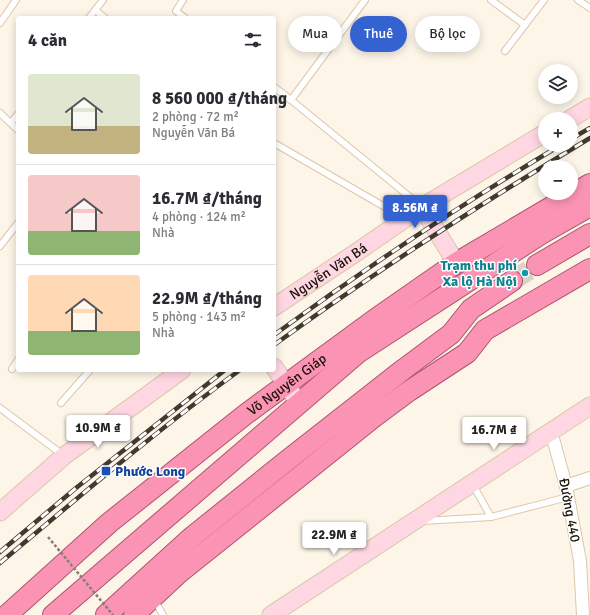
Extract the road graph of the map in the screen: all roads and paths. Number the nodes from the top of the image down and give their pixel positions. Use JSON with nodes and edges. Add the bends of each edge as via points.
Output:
{"nodes":[{"id":1,"x":16,"y":0,"type":"edge"},
{"id":2,"x":103,"y":0,"type":"edge"},
{"id":3,"x":184,"y":0,"type":"edge"},
{"id":4,"x":365,"y":0,"type":"edge"},
{"id":5,"x":491,"y":0,"type":"edge"},
{"id":6,"x":544,"y":0,"type":"edge"},
{"id":7,"x":578,"y":0,"type":"edge"},
{"id":8,"x":590,"y":8,"type":"edge"},
{"id":9,"x":95,"y":10,"type":"junction"},
{"id":10,"x":90,"y":16,"type":"edge"},
{"id":11,"x":102,"y":16,"type":"edge"},
{"id":12,"x":182,"y":16,"type":"edge"},
{"id":13,"x":0,"y":23,"type":"edge"},
{"id":14,"x":525,"y":25,"type":"junction"},
{"id":15,"x":505,"y":51,"type":"dead end"},
{"id":16,"x":276,"y":89,"type":"edge"},
{"id":17,"x":291,"y":100,"type":"junction"},
{"id":18,"x":590,"y":108,"type":"edge"},
{"id":19,"x":0,"y":113,"type":"edge"},
{"id":20,"x":578,"y":115,"type":"edge"},
{"id":21,"x":16,"y":117,"type":"edge"},
{"id":22,"x":11,"y":124,"type":"junction"},
{"id":23,"x":16,"y":128,"type":"edge"},
{"id":24,"x":538,"y":137,"type":"edge"},
{"id":25,"x":276,"y":143,"type":"edge"},
{"id":26,"x":590,"y":184,"type":"edge"},
{"id":27,"x":590,"y":206,"type":"edge"},
{"id":28,"x":422,"y":207,"type":"junction"},
{"id":29,"x":405,"y":218,"type":"junction"},
{"id":30,"x":16,"y":226,"type":"edge"},
{"id":31,"x":590,"y":234,"type":"edge"},
{"id":32,"x":0,"y":246,"type":"edge"},
{"id":33,"x":456,"y":263,"type":"junction"},
{"id":34,"x":537,"y":265,"type":"tunnel mouth"},
{"id":35,"x":590,"y":269,"type":"edge"},
{"id":36,"x":512,"y":281,"type":"tunnel mouth"},
{"id":37,"x":276,"y":305,"type":"edge"},
{"id":38,"x":374,"y":320,"type":"junction"},
{"id":39,"x":485,"y":330,"type":"junction"},
{"id":40,"x":451,"y":334,"type":"junction"},
{"id":41,"x":359,"y":352,"type":"junction"},
{"id":42,"x":16,"y":363,"type":"edge"},
{"id":43,"x":12,"y":369,"type":"dead end"},
{"id":44,"x":276,"y":370,"type":"edge"},
{"id":45,"x":88,"y":372,"type":"edge"},
{"id":46,"x":179,"y":372,"type":"edge"},
{"id":47,"x":286,"y":384,"type":"junction"},
{"id":48,"x":62,"y":403,"type":"dead end"},
{"id":49,"x":299,"y":403,"type":"junction"},
{"id":50,"x":590,"y":406,"type":"edge"},
{"id":51,"x":0,"y":408,"type":"edge"},
{"id":52,"x":246,"y":414,"type":"junction"},
{"id":53,"x":551,"y":431,"type":"junction"},
{"id":54,"x":64,"y":456,"type":"junction"},
{"id":55,"x":590,"y":478,"type":"edge"},
{"id":56,"x":472,"y":483,"type":"junction"},
{"id":57,"x":567,"y":491,"type":"junction"},
{"id":58,"x":0,"y":512,"type":"edge"},
{"id":59,"x":491,"y":516,"type":"junction"},
{"id":60,"x":413,"y":522,"type":"junction"},
{"id":61,"x":48,"y":537,"type":"dead end"},
{"id":62,"x":153,"y":598,"type":"junction"},
{"id":63,"x":7,"y":615,"type":"edge"},
{"id":64,"x":53,"y":615,"type":"edge"},
{"id":65,"x":106,"y":615,"type":"edge"},
{"id":66,"x":113,"y":615,"type":"edge"},
{"id":67,"x":134,"y":615,"type":"edge"},
{"id":68,"x":163,"y":615,"type":"edge"},
{"id":69,"x":271,"y":615,"type":"edge"},
{"id":70,"x":583,"y":615,"type":"edge"}],
"edges":[{"from":1,"to":13,"type":"lane"},
{"from":2,"to":9,"type":"lane"},
{"from":3,"to":12,"type":"lane","via":[[176,11]]},
{"from":4,"to":17,"type":"lane"},
{"from":5,"to":14,"type":"lane"},
{"from":6,"to":14,"type":"lane"},
{"from":7,"to":8,"type":"lane"},
{"from":9,"to":10,"type":"lane"},
{"from":9,"to":11,"type":"lane"},
{"from":14,"to":15,"type":"lane"},
{"from":16,"to":17,"type":"lane"},
{"from":17,"to":28,"type":"lane"},
{"from":18,"to":20,"type":"main road"},
{"from":19,"to":22,"type":"lane"},
{"from":21,"to":22,"type":"lane"},
{"from":22,"to":23,"type":"lane"},
{"from":24,"to":28,"type":"main road","name":"Nguyễn Văn Bá"},
{"from":25,"to":29,"type":"lane"},
{"from":26,"to":33,"type":"highway","name":"Võ Nguyên Giáp"},
{"from":27,"to":41,"type":"highway","name":"Võ Nguyên Giáp","via":[[541,234]]},
{"from":28,"to":29,"type":"main road","name":"Nguyễn Văn Bá"},
{"from":28,"to":33,"type":"main road"},
{"from":29,"to":37,"type":"main road","name":"Nguyễn Văn Bá"},
{"from":30,"to":32,"type":"lane"},
{"from":31,"to":34,"type":"highway"},
{"from":33,"to":38,"type":"highway","name":"Võ Nguyên Giáp"},
{"from":35,"to":39,"type":"highway"},
{"from":36,"to":40,"type":"highway","via":[[471,309]]},
{"from":38,"to":41,"type":"highway"},
{"from":38,"to":47,"type":"highway","name":"Võ Nguyên Giáp"},
{"from":39,"to":40,"type":"highway"},
{"from":39,"to":62,"type":"highway","via":[[467,353],[374,417],[179,573]]},
{"from":40,"to":65,"type":"highway","via":[[288,458],[192,537]]},
{"from":41,"to":49,"type":"highway","name":"Võ Nguyên Giáp"},
{"from":42,"to":43,"type":"lane"},
{"from":44,"to":47,"type":"main road"},
{"from":45,"to":48,"type":"lane"},
{"from":46,"to":54,"type":"main road"},
{"from":47,"to":49,"type":"main road"},
{"from":47,"to":52,"type":"highway","name":"Võ Nguyên Giáp"},
{"from":49,"to":52,"type":"highway"},
{"from":49,"to":64,"type":"highway","name":"Võ Nguyên Giáp"},
{"from":50,"to":53,"type":"main road"},
{"from":51,"to":54,"type":"lane"},
{"from":52,"to":63,"type":"highway","name":"Võ Nguyên Giáp","via":[[109,523]]},
{"from":53,"to":56,"type":"main road"},
{"from":53,"to":57,"type":"street","name":"Đường 440"},
{"from":54,"to":58,"type":"main road"},
{"from":55,"to":57,"type":"street"},
{"from":56,"to":59,"type":"lane"},
{"from":56,"to":60,"type":"main road"},
{"from":57,"to":59,"type":"lane"},
{"from":57,"to":70,"type":"street","name":"Đường 440","via":[[580,561]]},
{"from":59,"to":60,"type":"lane"},
{"from":60,"to":69,"type":"main road"},
{"from":61,"to":66,"type":"path","bridge":true},
{"from":62,"to":67,"type":"highway"},
{"from":62,"to":68,"type":"lane"}]}
